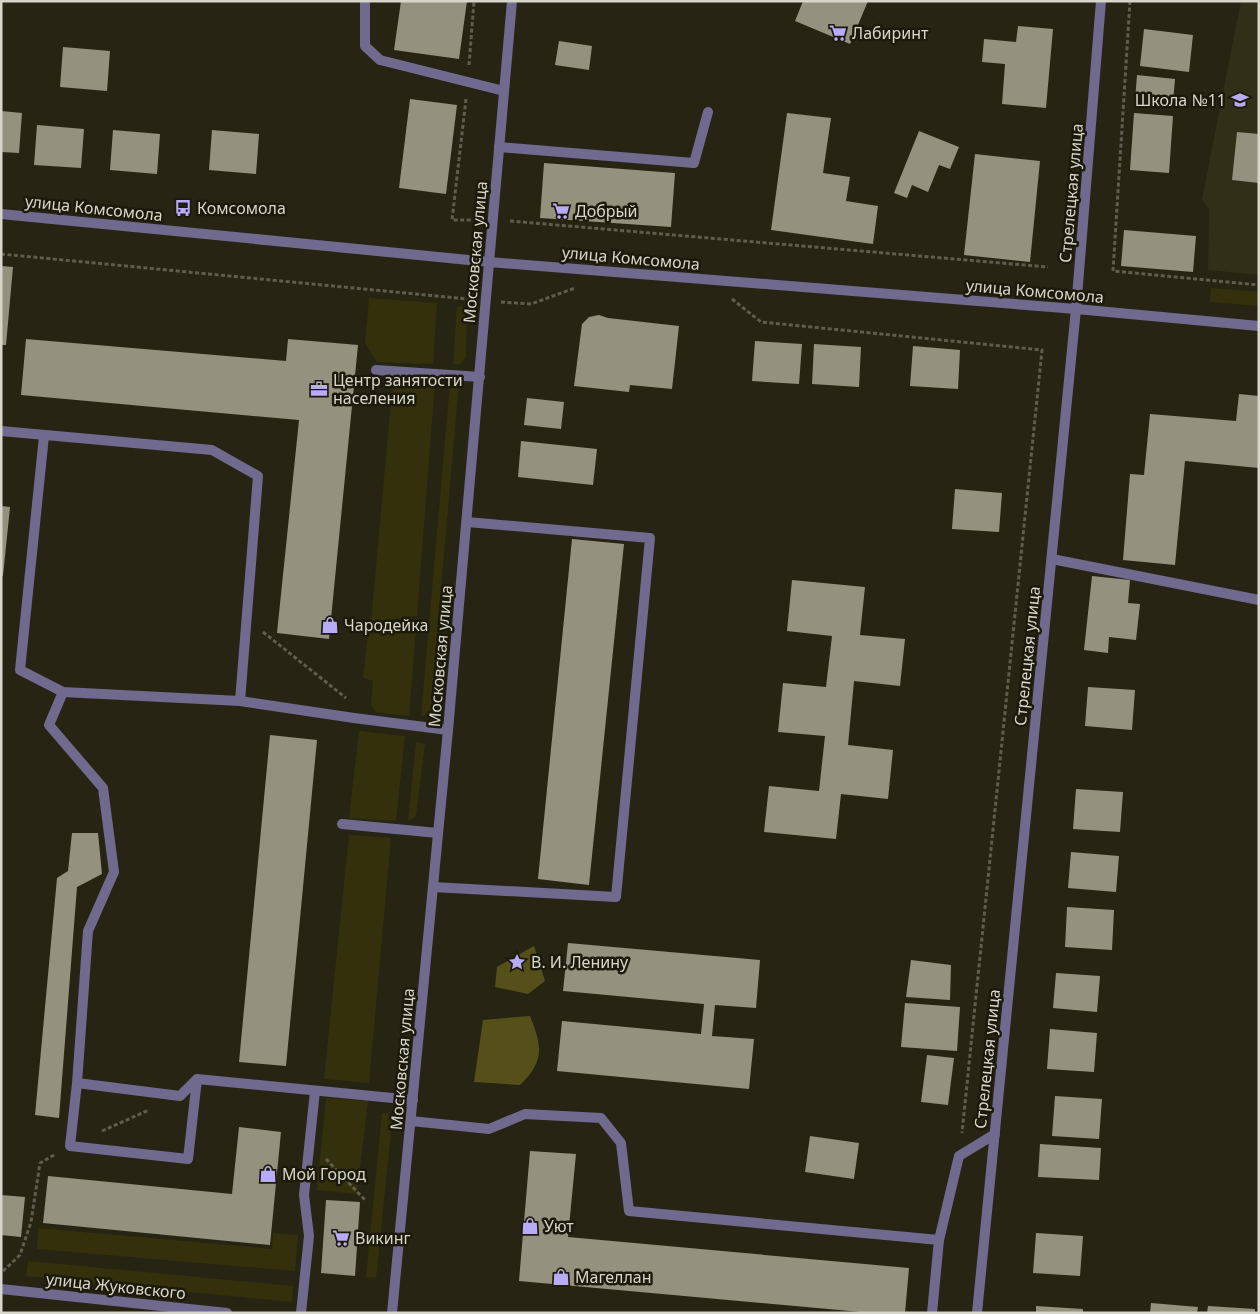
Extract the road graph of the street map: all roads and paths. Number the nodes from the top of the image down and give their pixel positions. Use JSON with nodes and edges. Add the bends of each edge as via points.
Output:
{"nodes":[{"id":1,"x":365,"y":1,"type":"edge"},
{"id":2,"x":474,"y":1,"type":"edge"},
{"id":3,"x":512,"y":1,"type":"edge"},
{"id":4,"x":1101,"y":1,"type":"edge"},
{"id":5,"x":1130,"y":1,"type":"edge"},
{"id":6,"x":468,"y":82,"type":"junction"},
{"id":7,"x":504,"y":91,"type":"junction"},
{"id":8,"x":708,"y":112,"type":"dead end"},
{"id":9,"x":499,"y":147,"type":"junction"},
{"id":10,"x":1,"y":214,"type":"edge"},
{"id":11,"x":492,"y":220,"type":"junction"},
{"id":12,"x":1,"y":254,"type":"edge"},
{"id":13,"x":489,"y":262,"type":"junction"},
{"id":14,"x":1048,"y":267,"type":"dead end"},
{"id":15,"x":583,"y":285,"type":"dead end"},
{"id":16,"x":1259,"y":285,"type":"edge"},
{"id":17,"x":725,"y":294,"type":"dead end"},
{"id":18,"x":486,"y":301,"type":"junction"},
{"id":19,"x":1076,"y":309,"type":"junction"},
{"id":20,"x":1259,"y":326,"type":"edge"},
{"id":21,"x":376,"y":370,"type":"dead end"},
{"id":22,"x":480,"y":377,"type":"junction"},
{"id":23,"x":1,"y":431,"type":"edge"},
{"id":24,"x":44,"y":436,"type":"junction"},
{"id":25,"x":467,"y":522,"type":"junction"},
{"id":26,"x":1052,"y":559,"type":"junction"},
{"id":27,"x":1259,"y":600,"type":"edge"},
{"id":28,"x":246,"y":617,"type":"junction"},
{"id":29,"x":63,"y":692,"type":"junction"},
{"id":30,"x":240,"y":701,"type":"junction"},
{"id":31,"x":354,"y":704,"type":"dead end"},
{"id":32,"x":448,"y":730,"type":"junction"},
{"id":33,"x":342,"y":824,"type":"dead end"},
{"id":34,"x":438,"y":833,"type":"junction"},
{"id":35,"x":433,"y":887,"type":"junction"},
{"id":36,"x":197,"y":1079,"type":"junction"},
{"id":37,"x":77,"y":1083,"type":"junction"},
{"id":38,"x":315,"y":1091,"type":"junction"},
{"id":39,"x":180,"y":1096,"type":"junction"},
{"id":40,"x":412,"y":1100,"type":"junction"},
{"id":41,"x":411,"y":1121,"type":"junction"},
{"id":42,"x":995,"y":1134,"type":"junction"},
{"id":43,"x":310,"y":1142,"type":"junction"},
{"id":44,"x":70,"y":1146,"type":"junction"},
{"id":45,"x":959,"y":1156,"type":"junction"},
{"id":46,"x":365,"y":1200,"type":"dead end"},
{"id":47,"x":938,"y":1240,"type":"junction"},
{"id":48,"x":1,"y":1274,"type":"edge"},
{"id":49,"x":1,"y":1290,"type":"edge"},
{"id":50,"x":227,"y":1313,"type":"edge"},
{"id":51,"x":301,"y":1313,"type":"edge"},
{"id":52,"x":392,"y":1313,"type":"edge"},
{"id":53,"x":932,"y":1313,"type":"edge"},
{"id":54,"x":977,"y":1313,"type":"edge"}],
"edges":[{"from":1,"to":6,"type":"street","via":[[365,46],[380,60]]},
{"from":2,"to":6,"type":"path"},
{"from":3,"to":7,"type":"street","name":"Московская улица"},
{"from":4,"to":19,"type":"street","name":"Стрелецкая улица"},
{"from":5,"to":16,"type":"path","via":[[1114,271]]},
{"from":6,"to":7,"type":"street"},
{"from":6,"to":11,"type":"path","via":[[452,220]]},
{"from":7,"to":9,"type":"street","name":"Московская улица"},
{"from":8,"to":9,"type":"street","via":[[694,163]]},
{"from":9,"to":11,"type":"street","name":"Московская улица"},
{"from":10,"to":13,"type":"street","name":"улица Комсомола"},
{"from":11,"to":13,"type":"street","name":"Московская улица"},
{"from":11,"to":14,"type":"path"},
{"from":12,"to":18,"type":"path"},
{"from":13,"to":18,"type":"street","name":"Московская улица"},
{"from":13,"to":19,"type":"street","name":"улица Комсомола"},
{"from":15,"to":18,"type":"path","via":[[531,304]]},
{"from":17,"to":45,"type":"path","via":[[760,322],[1042,350]]},
{"from":18,"to":22,"type":"street","name":"Московская улица"},
{"from":19,"to":20,"type":"street","name":"улица Комсомола"},
{"from":19,"to":26,"type":"street","name":"Стрелецкая улица"},
{"from":21,"to":22,"type":"street"},
{"from":22,"to":25,"type":"street","name":"Московская улица"},
{"from":23,"to":24,"type":"street"},
{"from":24,"to":28,"type":"street","via":[[212,450],[258,476]]},
{"from":24,"to":29,"type":"street","via":[[20,670]]},
{"from":25,"to":32,"type":"street","name":"Московская улица"},
{"from":25,"to":35,"type":"street","via":[[650,538],[616,897]]},
{"from":26,"to":27,"type":"street"},
{"from":26,"to":42,"type":"street","name":"Стрелецкая улица"},
{"from":28,"to":30,"type":"street"},
{"from":28,"to":31,"type":"path"},
{"from":29,"to":30,"type":"street"},
{"from":29,"to":37,"type":"street","via":[[49,725],[104,788],[114,872],[88,931]]},
{"from":30,"to":32,"type":"street"},
{"from":32,"to":34,"type":"street","name":"Московская улица"},
{"from":33,"to":34,"type":"street"},
{"from":34,"to":35,"type":"street","name":"Московская улица"},
{"from":35,"to":40,"type":"street","name":"Московская улица"},
{"from":36,"to":38,"type":"street"},
{"from":36,"to":39,"type":"street"},
{"from":36,"to":44,"type":"street","via":[[188,1158]]},
{"from":37,"to":39,"type":"street"},
{"from":37,"to":44,"type":"street"},
{"from":38,"to":40,"type":"street"},
{"from":38,"to":43,"type":"street"},
{"from":39,"to":44,"type":"path"},
{"from":40,"to":41,"type":"street","name":"Московская улица"},
{"from":41,"to":47,"type":"street","via":[[489,1129],[525,1114],[601,1118],[621,1143],[629,1211]]},
{"from":41,"to":52,"type":"street","name":"Московская улица"},
{"from":42,"to":45,"type":"street"},
{"from":42,"to":54,"type":"street","name":"Стрелецкая улица"},
{"from":43,"to":46,"type":"path"},
{"from":43,"to":51,"type":"street","via":[[304,1195],[309,1236]]},
{"from":44,"to":48,"type":"path","via":[[40,1163],[31,1222],[20,1255]]},
{"from":45,"to":47,"type":"street"},
{"from":47,"to":53,"type":"street"},
{"from":49,"to":50,"type":"street","name":"улица Жуковского"}]}
